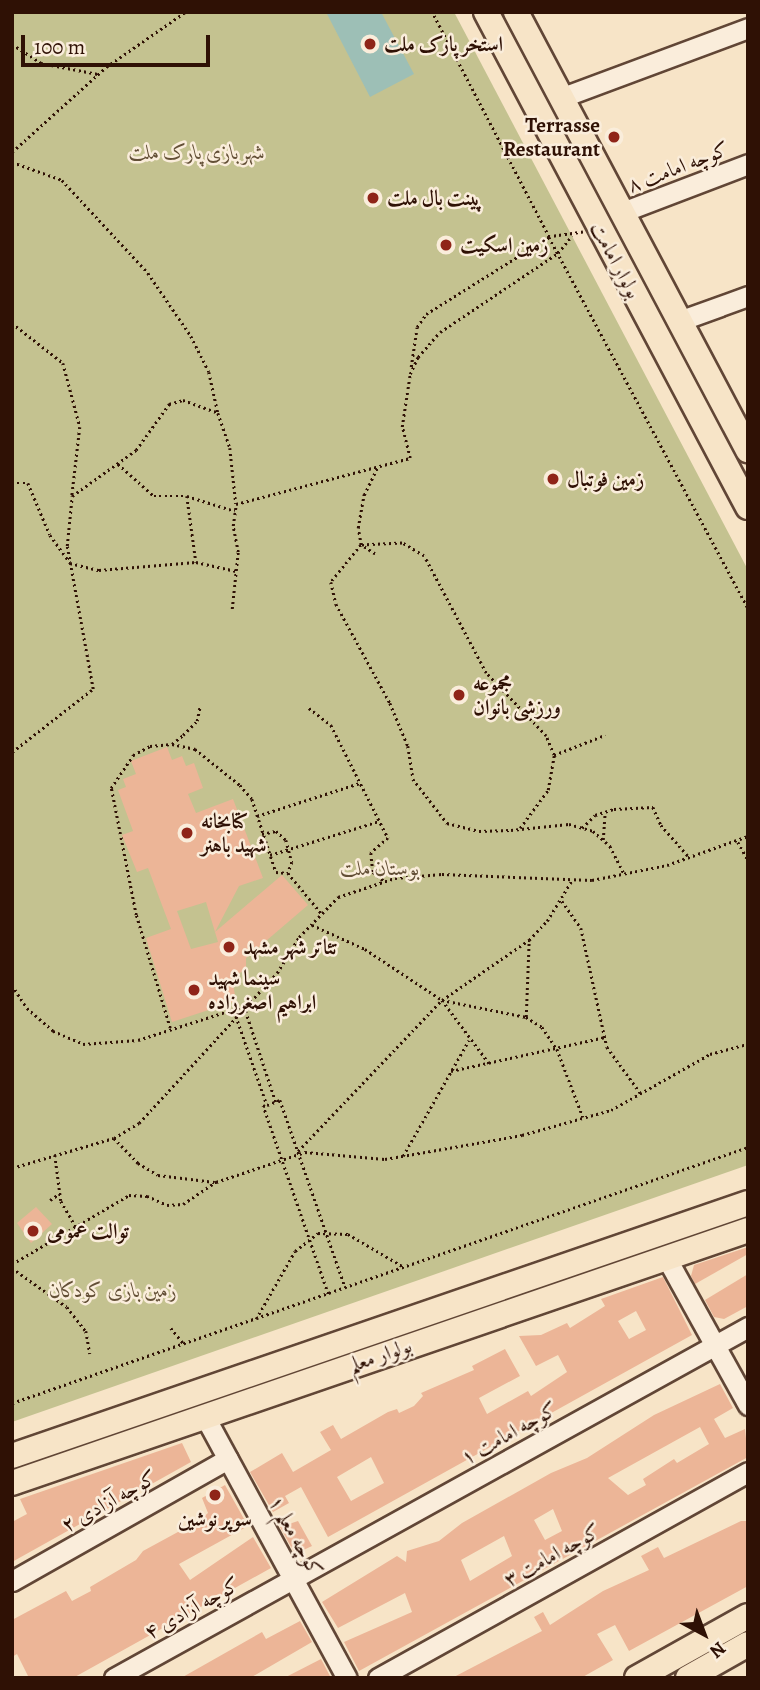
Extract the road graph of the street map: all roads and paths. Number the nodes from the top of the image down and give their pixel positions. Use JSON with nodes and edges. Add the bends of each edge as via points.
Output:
{"nodes":[{"id":1,"x":185,"y":12,"type":"edge"},
{"id":2,"x":432,"y":12,"type":"edge"},
{"id":3,"x":486,"y":12,"type":"edge"},
{"id":4,"x":516,"y":12,"type":"edge"},
{"id":5,"x":748,"y":28,"type":"edge"},
{"id":6,"x":12,"y":44,"type":"edge"},
{"id":7,"x":98,"y":74,"type":"junction"},
{"id":8,"x":561,"y":98,"type":"junction"},
{"id":9,"x":12,"y":152,"type":"edge"},
{"id":10,"x":12,"y":162,"type":"edge"},
{"id":11,"x":748,"y":164,"type":"edge"},
{"id":12,"x":625,"y":211,"type":"junction"},
{"id":13,"x":549,"y":237,"type":"junction"},
{"id":14,"x":558,"y":253,"type":"junction"},
{"id":15,"x":748,"y":296,"type":"edge"},
{"id":16,"x":679,"y":321,"type":"junction"},
{"id":17,"x":12,"y":323,"type":"edge"},
{"id":18,"x":410,"y":374,"type":"junction"},
{"id":19,"x":218,"y":414,"type":"junction"},
{"id":20,"x":741,"y":423,"type":"edge"},
{"id":21,"x":748,"y":450,"type":"edge"},
{"id":22,"x":118,"y":464,"type":"junction"},
{"id":23,"x":377,"y":468,"type":"junction"},
{"id":24,"x":12,"y":483,"type":"edge"},
{"id":25,"x":72,"y":496,"type":"junction"},
{"id":26,"x":187,"y":496,"type":"junction"},
{"id":27,"x":236,"y":504,"type":"junction"},
{"id":28,"x":748,"y":507,"type":"edge"},
{"id":29,"x":235,"y":511,"type":"junction"},
{"id":30,"x":361,"y":545,"type":"junction"},
{"id":31,"x":375,"y":554,"type":"dead end"},
{"id":32,"x":195,"y":562,"type":"junction"},
{"id":33,"x":70,"y":563,"type":"junction"},
{"id":34,"x":236,"y":571,"type":"junction"},
{"id":35,"x":748,"y":608,"type":"edge"},
{"id":36,"x":232,"y":609,"type":"dead end"},
{"id":37,"x":200,"y":705,"type":"dead end"},
{"id":38,"x":309,"y":708,"type":"dead end"},
{"id":39,"x":605,"y":735,"type":"dead end"},
{"id":40,"x":172,"y":744,"type":"junction"},
{"id":41,"x":12,"y":752,"type":"edge"},
{"id":42,"x":554,"y":755,"type":"junction"},
{"id":43,"x":360,"y":783,"type":"junction"},
{"id":44,"x":605,"y":811,"type":"junction"},
{"id":45,"x":257,"y":816,"type":"junction"},
{"id":46,"x":379,"y":821,"type":"junction"},
{"id":47,"x":520,"y":828,"type":"junction"},
{"id":48,"x":582,"y":828,"type":"junction"},
{"id":49,"x":262,"y":834,"type":"junction"},
{"id":50,"x":748,"y":836,"type":"edge"},
{"id":51,"x":603,"y":840,"type":"junction"},
{"id":52,"x":737,"y":841,"type":"junction"},
{"id":53,"x":290,"y":848,"type":"junction"},
{"id":54,"x":270,"y":855,"type":"junction"},
{"id":55,"x":689,"y":857,"type":"junction"},
{"id":56,"x":748,"y":860,"type":"edge"},
{"id":57,"x":288,"y":873,"type":"junction"},
{"id":58,"x":624,"y":874,"type":"junction"},
{"id":59,"x":572,"y":880,"type":"junction"},
{"id":60,"x":385,"y":882,"type":"junction"},
{"id":61,"x":562,"y":900,"type":"junction"},
{"id":62,"x":323,"y":914,"type":"junction"},
{"id":63,"x":312,"y":925,"type":"junction"},
{"id":64,"x":529,"y":940,"type":"junction"},
{"id":65,"x":12,"y":985,"type":"edge"},
{"id":66,"x":442,"y":1000,"type":"junction"},
{"id":67,"x":244,"y":1006,"type":"junction"},
{"id":68,"x":236,"y":1015,"type":"junction"},
{"id":69,"x":526,"y":1017,"type":"junction"},
{"id":70,"x":170,"y":1028,"type":"junction"},
{"id":71,"x":605,"y":1037,"type":"junction"},
{"id":72,"x":469,"y":1040,"type":"junction"},
{"id":73,"x":748,"y":1044,"type":"edge"},
{"id":74,"x":557,"y":1049,"type":"junction"},
{"id":75,"x":489,"y":1063,"type":"junction"},
{"id":76,"x":451,"y":1072,"type":"junction"},
{"id":77,"x":642,"y":1095,"type":"junction"},
{"id":78,"x":276,"y":1102,"type":"junction"},
{"id":79,"x":267,"y":1105,"type":"junction"},
{"id":80,"x":583,"y":1117,"type":"junction"},
{"id":81,"x":114,"y":1138,"type":"junction"},
{"id":82,"x":748,"y":1147,"type":"edge"},
{"id":83,"x":299,"y":1153,"type":"junction"},
{"id":84,"x":55,"y":1156,"type":"junction"},
{"id":85,"x":403,"y":1156,"type":"junction"},
{"id":86,"x":281,"y":1160,"type":"junction"},
{"id":87,"x":12,"y":1168,"type":"edge"},
{"id":88,"x":216,"y":1182,"type":"junction"},
{"id":89,"x":59,"y":1193,"type":"junction"},
{"id":90,"x":50,"y":1200,"type":"dead end"},
{"id":91,"x":748,"y":1203,"type":"edge"},
{"id":92,"x":76,"y":1227,"type":"junction"},
{"id":93,"x":748,"y":1230,"type":"edge"},
{"id":94,"x":326,"y":1231,"type":"junction"},
{"id":95,"x":657,"y":1235,"type":"junction"},
{"id":96,"x":308,"y":1238,"type":"junction"},
{"id":97,"x":667,"y":1259,"type":"junction"},
{"id":98,"x":12,"y":1263,"type":"edge"},
{"id":99,"x":404,"y":1267,"type":"junction"},
{"id":100,"x":345,"y":1287,"type":"junction"},
{"id":101,"x":328,"y":1294,"type":"junction"},
{"id":102,"x":256,"y":1319,"type":"junction"},
{"id":103,"x":748,"y":1327,"type":"edge"},
{"id":104,"x":171,"y":1328,"type":"dead end"},
{"id":105,"x":184,"y":1344,"type":"junction"},
{"id":106,"x":715,"y":1345,"type":"junction"},
{"id":107,"x":90,"y":1354,"type":"dead end"},
{"id":108,"x":12,"y":1404,"type":"edge"},
{"id":109,"x":748,"y":1405,"type":"edge"},
{"id":110,"x":204,"y":1415,"type":"junction"},
{"id":111,"x":12,"y":1456,"type":"edge"},
{"id":112,"x":228,"y":1459,"type":"junction"},
{"id":113,"x":748,"y":1472,"type":"edge"},
{"id":114,"x":12,"y":1483,"type":"edge"},
{"id":115,"x":293,"y":1579,"type":"junction"},
{"id":116,"x":12,"y":1581,"type":"edge"},
{"id":117,"x":748,"y":1616,"type":"edge"},
{"id":118,"x":748,"y":1644,"type":"edge"},
{"id":119,"x":682,"y":1653,"type":"junction"},
{"id":120,"x":691,"y":1676,"type":"edge"},
{"id":121,"x":114,"y":1678,"type":"edge"},
{"id":122,"x":347,"y":1678,"type":"edge"},
{"id":123,"x":379,"y":1678,"type":"edge"},
{"id":124,"x":637,"y":1678,"type":"edge"}],
"edges":[{"from":1,"to":7,"type":"path"},
{"from":2,"to":13,"type":"path"},
{"from":3,"to":28,"type":"main road","name":"بولوار امامت"},
{"from":4,"to":8,"type":"main road","name":"بولوار امامت"},
{"from":5,"to":8,"type":"street"},
{"from":6,"to":7,"type":"path","via":[[41,63]]},
{"from":7,"to":9,"type":"path"},
{"from":8,"to":12,"type":"main road","name":"بولوار امامت"},
{"from":10,"to":19,"type":"path","via":[[62,180],[148,273],[191,336],[209,372]]},
{"from":11,"to":12,"type":"street","name":"کوچه امامت ۸"},
{"from":12,"to":16,"type":"main road","name":"بولوار امامت"},
{"from":13,"to":14,"type":"path"},
{"from":13,"to":14,"type":"path","via":[[572,236]]},
{"from":13,"to":18,"type":"path","via":[[426,314],[417,327]]},
{"from":14,"to":18,"type":"path","via":[[440,332]]},
{"from":14,"to":35,"type":"path"},
{"from":15,"to":16,"type":"street"},
{"from":16,"to":20,"type":"main road","name":"بولوار امامت"},
{"from":17,"to":25,"type":"path","via":[[63,363],[80,427]]},
{"from":18,"to":23,"type":"path","via":[[402,427],[410,458]]},
{"from":19,"to":22,"type":"path","via":[[183,400],[169,404],[136,450]]},
{"from":19,"to":27,"type":"path","via":[[230,448]]},
{"from":20,"to":21,"type":"main road","name":"بولوار امامت"},
{"from":22,"to":25,"type":"path"},
{"from":22,"to":26,"type":"path","via":[[154,496]]},
{"from":23,"to":27,"type":"path"},
{"from":23,"to":30,"type":"path","via":[[363,495],[358,528]]},
{"from":24,"to":33,"type":"path","via":[[28,483],[50,535]]},
{"from":25,"to":33,"type":"path","via":[[68,507]]},
{"from":26,"to":29,"type":"path"},
{"from":26,"to":32,"type":"path"},
{"from":27,"to":29,"type":"path"},
{"from":29,"to":34,"type":"path"},
{"from":30,"to":31,"type":"path"},
{"from":30,"to":42,"type":"path","via":[[402,543],[424,556],[486,673],[531,717]]},
{"from":30,"to":47,"type":"path","via":[[331,582],[336,604],[408,746],[413,779],[447,823],[479,831]]},
{"from":32,"to":33,"type":"path","via":[[99,570]]},
{"from":32,"to":34,"type":"path"},
{"from":33,"to":41,"type":"path","via":[[93,689]]},
{"from":34,"to":36,"type":"path"},
{"from":37,"to":40,"type":"path","via":[[197,720]]},
{"from":38,"to":43,"type":"path","via":[[331,725]]},
{"from":39,"to":42,"type":"path"},
{"from":40,"to":45,"type":"path","via":[[195,748],[216,763],[252,799]]},
{"from":40,"to":70,"type":"path","via":[[150,746],[133,755],[111,788],[136,915]]},
{"from":42,"to":47,"type":"path","via":[[542,803]]},
{"from":43,"to":45,"type":"path"},
{"from":43,"to":46,"type":"path"},
{"from":44,"to":48,"type":"path"},
{"from":44,"to":51,"type":"path"},
{"from":44,"to":55,"type":"path","via":[[653,807],[661,825]]},
{"from":45,"to":49,"type":"path"},
{"from":46,"to":53,"type":"path"},
{"from":46,"to":60,"type":"path","via":[[388,838],[371,853],[371,861],[373,872]]},
{"from":47,"to":48,"type":"path","via":[[569,824]]},
{"from":48,"to":51,"type":"path"},
{"from":49,"to":53,"type":"path","via":[[276,831]]},
{"from":49,"to":54,"type":"path"},
{"from":50,"to":52,"type":"path"},
{"from":51,"to":58,"type":"path"},
{"from":52,"to":55,"type":"path"},
{"from":52,"to":56,"type":"path"},
{"from":53,"to":54,"type":"path"},
{"from":53,"to":57,"type":"path"},
{"from":54,"to":57,"type":"path","via":[[276,872]]},
{"from":55,"to":58,"type":"path"},
{"from":57,"to":62,"type":"path"},
{"from":58,"to":59,"type":"path"},
{"from":59,"to":60,"type":"path","via":[[442,874]]},
{"from":59,"to":61,"type":"path"},
{"from":60,"to":62,"type":"path","via":[[338,897]]},
{"from":61,"to":64,"type":"path"},
{"from":61,"to":71,"type":"path","via":[[581,928]]},
{"from":62,"to":63,"type":"path"},
{"from":63,"to":66,"type":"path","via":[[365,949]]},
{"from":63,"to":67,"type":"path","via":[[277,973]]},
{"from":64,"to":66,"type":"path"},
{"from":64,"to":69,"type":"path"},
{"from":65,"to":70,"type":"path","via":[[27,1008],[53,1031],[83,1044],[138,1040]]},
{"from":66,"to":69,"type":"path"},
{"from":66,"to":72,"type":"path"},
{"from":66,"to":83,"type":"path"},
{"from":67,"to":68,"type":"path"},
{"from":67,"to":70,"type":"path"},
{"from":67,"to":78,"type":"path"},
{"from":68,"to":79,"type":"path"},
{"from":68,"to":81,"type":"path","via":[[170,1092],[139,1123]]},
{"from":69,"to":74,"type":"path","via":[[542,1027]]},
{"from":71,"to":74,"type":"path"},
{"from":71,"to":77,"type":"path","via":[[607,1047]]},
{"from":72,"to":75,"type":"path"},
{"from":72,"to":76,"type":"path"},
{"from":73,"to":77,"type":"path","via":[[710,1054]]},
{"from":74,"to":75,"type":"path"},
{"from":74,"to":80,"type":"path"},
{"from":75,"to":76,"type":"path"},
{"from":76,"to":85,"type":"path"},
{"from":77,"to":80,"type":"path"},
{"from":78,"to":79,"type":"path"},
{"from":78,"to":83,"type":"path","via":[[280,1100]]},
{"from":79,"to":86,"type":"path","via":[[263,1107]]},
{"from":80,"to":85,"type":"path","via":[[475,1146]]},
{"from":81,"to":84,"type":"path"},
{"from":81,"to":88,"type":"path","via":[[138,1163],[158,1175]]},
{"from":82,"to":99,"type":"path"},
{"from":83,"to":85,"type":"path"},
{"from":83,"to":86,"type":"path"},
{"from":83,"to":94,"type":"path"},
{"from":84,"to":87,"type":"path"},
{"from":84,"to":89,"type":"path"},
{"from":86,"to":88,"type":"path"},
{"from":86,"to":96,"type":"path"},
{"from":88,"to":92,"type":"path","via":[[183,1203],[167,1205],[147,1196],[129,1195]]},
{"from":89,"to":90,"type":"path"},
{"from":89,"to":92,"type":"path"},
{"from":91,"to":95,"type":"main road","name":"بولوار معلم"},
{"from":92,"to":98,"type":"path"},
{"from":93,"to":97,"type":"main road","name":"بولوار معلم"},
{"from":94,"to":96,"type":"path"},
{"from":94,"to":99,"type":"path","via":[[348,1234]]},
{"from":94,"to":100,"type":"path"},
{"from":95,"to":97,"type":"main road"},
{"from":95,"to":111,"type":"main road","name":"بولوار معلم"},
{"from":96,"to":101,"type":"path"},
{"from":96,"to":102,"type":"path","via":[[295,1251]]},
{"from":97,"to":106,"type":"street"},
{"from":97,"to":110,"type":"main road","name":"بولوار معلم"},
{"from":98,"to":107,"type":"path","via":[[67,1307],[86,1331]]},
{"from":99,"to":100,"type":"path"},
{"from":100,"to":101,"type":"path"},
{"from":101,"to":102,"type":"path"},
{"from":102,"to":105,"type":"path"},
{"from":103,"to":106,"type":"street","name":"کوچه امامت ۱"},
{"from":104,"to":105,"type":"path"},
{"from":105,"to":108,"type":"path"},
{"from":106,"to":109,"type":"street"},
{"from":106,"to":115,"type":"street","name":"کوچه امامت ۱"},
{"from":110,"to":112,"type":"street","name":"کوچه معلم ۱"},
{"from":110,"to":114,"type":"main road","name":"بولوار معلم"},
{"from":112,"to":115,"type":"street","name":"کوچه معلم ۱"},
{"from":112,"to":116,"type":"street","name":"کوچه آزادی ۲"},
{"from":113,"to":123,"type":"street","name":"کوچه امامت ۳"},
{"from":115,"to":121,"type":"street","name":"کوچه آزادی ۴"},
{"from":115,"to":122,"type":"street","name":"کوچه معلم ۱"},
{"from":117,"to":119,"type":"main road"},
{"from":118,"to":120,"type":"main road"},
{"from":119,"to":120,"type":"main road"},
{"from":119,"to":124,"type":"main road"}]}
